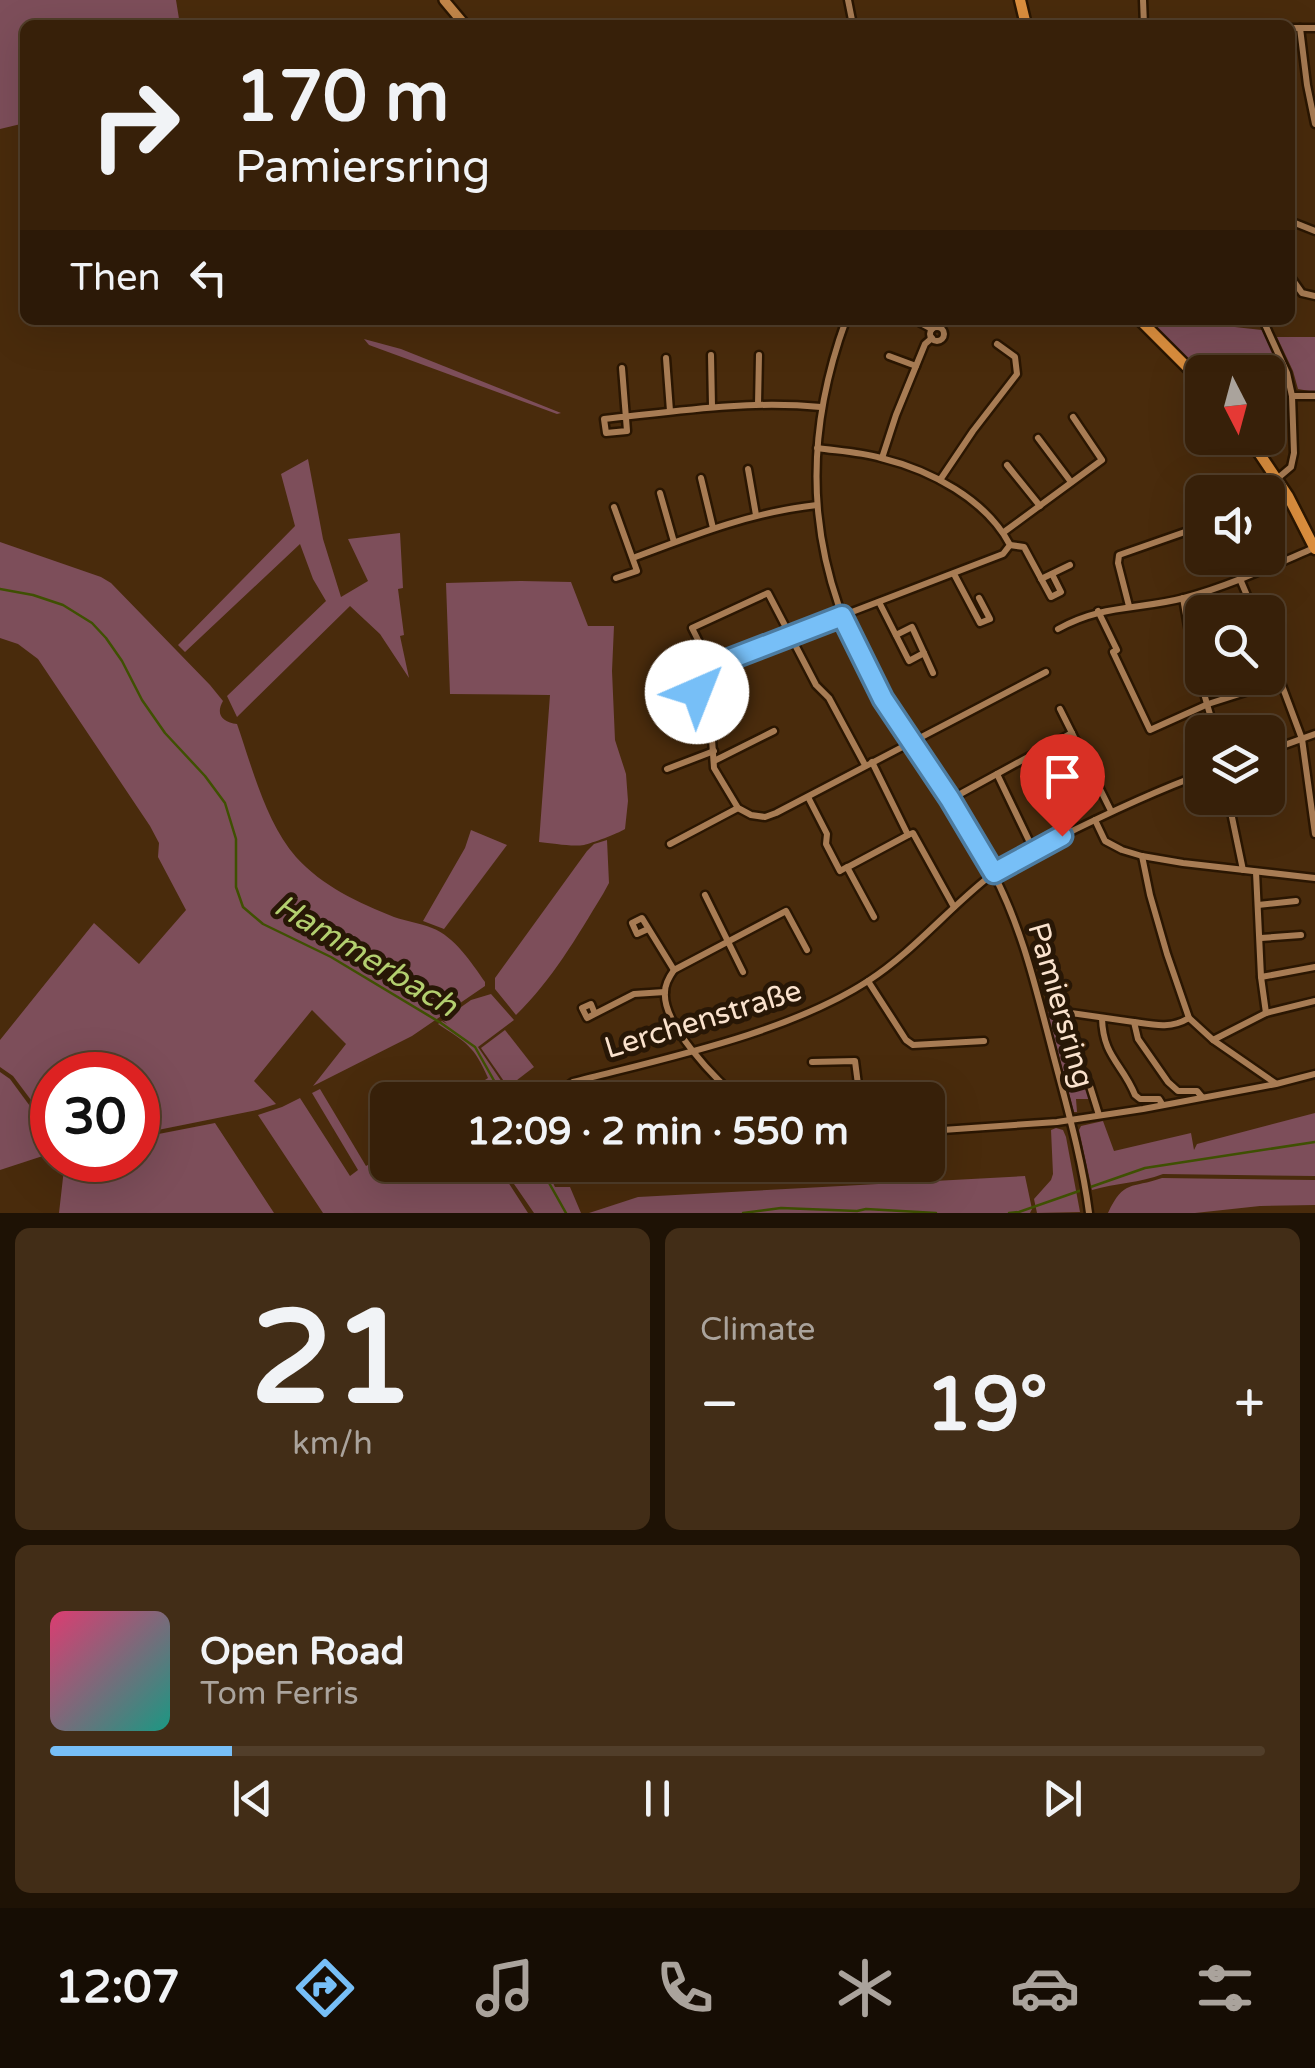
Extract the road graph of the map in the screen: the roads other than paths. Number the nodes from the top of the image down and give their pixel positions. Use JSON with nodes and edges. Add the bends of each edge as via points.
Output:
{"nodes":[{"id":1,"x":444,"y":0,"type":"edge"},
{"id":2,"x":461,"y":20,"type":"edge"},
{"id":3,"x":1295,"y":28,"type":"edge"},
{"id":4,"x":1300,"y":28,"type":"junction"},
{"id":5,"x":1315,"y":28,"type":"edge"},
{"id":6,"x":1315,"y":124,"type":"edge"},
{"id":7,"x":1295,"y":283,"type":"edge"},
{"id":8,"x":1315,"y":296,"type":"edge"},
{"id":9,"x":845,"y":325,"type":"edge"},
{"id":10,"x":924,"y":325,"type":"edge"},
{"id":11,"x":1145,"y":325,"type":"edge"},
{"id":12,"x":1265,"y":325,"type":"edge"},
{"id":13,"x":932,"y":329,"type":"junction"},
{"id":14,"x":932,"y":338,"type":"junction"},
{"id":15,"x":997,"y":344,"type":"dead end"},
{"id":16,"x":712,"y":355,"type":"dead end"},
{"id":17,"x":759,"y":355,"type":"dead end"},
{"id":18,"x":890,"y":356,"type":"dead end"},
{"id":19,"x":666,"y":358,"type":"dead end"},
{"id":20,"x":1185,"y":365,"type":"edge"},
{"id":21,"x":916,"y":366,"type":"junction"},
{"id":22,"x":622,"y":368,"type":"dead end"},
{"id":23,"x":1292,"y":396,"type":"junction"},
{"id":24,"x":1315,"y":396,"type":"edge"},
{"id":25,"x":758,"y":404,"type":"junction"},
{"id":26,"x":712,"y":406,"type":"junction"},
{"id":27,"x":821,"y":407,"type":"junction"},
{"id":28,"x":670,"y":411,"type":"junction"},
{"id":29,"x":1073,"y":417,"type":"dead end"},
{"id":30,"x":1038,"y":438,"type":"dead end"},
{"id":31,"x":817,"y":448,"type":"junction"},
{"id":32,"x":882,"y":458,"type":"junction"},
{"id":33,"x":1007,"y":465,"type":"dead end"},
{"id":34,"x":748,"y":469,"type":"dead end"},
{"id":35,"x":1281,"y":475,"type":"edge"},
{"id":36,"x":701,"y":478,"type":"dead end"},
{"id":37,"x":940,"y":480,"type":"junction"},
{"id":38,"x":1072,"y":482,"type":"junction"},
{"id":39,"x":1285,"y":491,"type":"edge"},
{"id":40,"x":660,"y":494,"type":"dead end"},
{"id":41,"x":817,"y":505,"type":"junction"},
{"id":42,"x":1040,"y":506,"type":"junction"},
{"id":43,"x":614,"y":507,"type":"dead end"},
{"id":44,"x":756,"y":515,"type":"junction"},
{"id":45,"x":712,"y":528,"type":"junction"},
{"id":46,"x":1004,"y":532,"type":"junction"},
{"id":47,"x":1185,"y":532,"type":"edge"},
{"id":48,"x":674,"y":542,"type":"junction"},
{"id":49,"x":1010,"y":545,"type":"junction"},
{"id":50,"x":1315,"y":549,"type":"edge"},
{"id":51,"x":632,"y":558,"type":"junction"},
{"id":52,"x":1285,"y":562,"type":"edge"},
{"id":53,"x":1070,"y":565,"type":"dead end"},
{"id":54,"x":954,"y":574,"type":"junction"},
{"id":55,"x":1052,"y":574,"type":"junction"},
{"id":56,"x":1249,"y":575,"type":"edge"},
{"id":57,"x":616,"y":578,"type":"dead end"},
{"id":58,"x":1240,"y":578,"type":"junction"},
{"id":59,"x":1041,"y":579,"type":"junction"},
{"id":60,"x":990,"y":592,"type":"dead end"},
{"id":61,"x":1247,"y":595,"type":"edge"},
{"id":62,"x":979,"y":598,"type":"junction"},
{"id":63,"x":1183,"y":598,"type":"junction"},
{"id":64,"x":878,"y":602,"type":"junction"},
{"id":65,"x":969,"y":602,"type":"junction"},
{"id":66,"x":1129,"y":606,"type":"junction"},
{"id":67,"x":1185,"y":609,"type":"edge"},
{"id":68,"x":1098,"y":611,"type":"junction"},
{"id":69,"x":842,"y":616,"type":"junction"},
{"id":70,"x":1058,"y":630,"type":"dead end"},
{"id":71,"x":896,"y":635,"type":"junction"},
{"id":72,"x":790,"y":636,"type":"junction"},
{"id":73,"x":924,"y":653,"type":"junction"},
{"id":74,"x":712,"y":666,"type":"junction"},
{"id":75,"x":933,"y":672,"type":"dead end"},
{"id":76,"x":1046,"y":672,"type":"dead end"},
{"id":77,"x":697,"y":692,"type":"junction"},
{"id":78,"x":1285,"y":694,"type":"edge"},
{"id":79,"x":1205,"y":695,"type":"edge"},
{"id":80,"x":1236,"y":695,"type":"edge"},
{"id":81,"x":654,"y":699,"type":"dead end"},
{"id":82,"x":1208,"y":704,"type":"junction"},
{"id":83,"x":1060,"y":709,"type":"dead end"},
{"id":84,"x":1211,"y":715,"type":"edge"},
{"id":85,"x":774,"y":731,"type":"dead end"},
{"id":86,"x":1072,"y":733,"type":"junction"},
{"id":87,"x":1315,"y":734,"type":"edge"},
{"id":88,"x":1302,"y":739,"type":"junction"},
{"id":89,"x":912,"y":742,"type":"junction"},
{"id":90,"x":1285,"y":745,"type":"edge"},
{"id":91,"x":714,"y":752,"type":"junction"},
{"id":92,"x":714,"y":761,"type":"junction"},
{"id":93,"x":868,"y":764,"type":"junction"},
{"id":94,"x":667,"y":770,"type":"dead end"},
{"id":95,"x":997,"y":774,"type":"junction"},
{"id":96,"x":1185,"y":780,"type":"edge"},
{"id":97,"x":962,"y":793,"type":"dead end"},
{"id":98,"x":808,"y":796,"type":"junction"},
{"id":99,"x":1312,"y":797,"type":"edge"},
{"id":100,"x":738,"y":808,"type":"junction"},
{"id":101,"x":1111,"y":811,"type":"junction"},
{"id":102,"x":1232,"y":815,"type":"edge"},
{"id":103,"x":1095,"y":820,"type":"junction"},
{"id":104,"x":1315,"y":834,"type":"edge"},
{"id":105,"x":908,"y":835,"type":"junction"},
{"id":106,"x":670,"y":844,"type":"dead end"},
{"id":107,"x":1034,"y":851,"type":"junction"},
{"id":108,"x":1142,"y":856,"type":"junction"},
{"id":109,"x":847,"y":867,"type":"junction"},
{"id":110,"x":1243,"y":870,"type":"junction"},
{"id":111,"x":1256,"y":872,"type":"junction"},
{"id":112,"x":994,"y":873,"type":"junction"},
{"id":113,"x":1315,"y":878,"type":"edge"},
{"id":114,"x":704,"y":894,"type":"dead end"},
{"id":115,"x":1296,"y":900,"type":"dead end"},
{"id":116,"x":1258,"y":905,"type":"junction"},
{"id":117,"x":954,"y":907,"type":"junction"},
{"id":118,"x":874,"y":917,"type":"dead end"},
{"id":119,"x":648,"y":929,"type":"dead end"},
{"id":120,"x":1301,"y":935,"type":"dead end"},
{"id":121,"x":1260,"y":938,"type":"junction"},
{"id":122,"x":728,"y":941,"type":"junction"},
{"id":123,"x":807,"y":950,"type":"dead end"},
{"id":124,"x":1315,"y":967,"type":"edge"},
{"id":125,"x":674,"y":970,"type":"junction"},
{"id":126,"x":743,"y":972,"type":"dead end"},
{"id":127,"x":1261,"y":977,"type":"junction"},
{"id":128,"x":868,"y":981,"type":"junction"},
{"id":129,"x":665,"y":992,"type":"junction"},
{"id":130,"x":1315,"y":1001,"type":"edge"},
{"id":131,"x":1266,"y":1012,"type":"junction"},
{"id":132,"x":596,"y":1014,"type":"dead end"},
{"id":133,"x":1102,"y":1018,"type":"junction"},
{"id":134,"x":1189,"y":1018,"type":"junction"},
{"id":135,"x":1134,"y":1022,"type":"junction"},
{"id":136,"x":1213,"y":1040,"type":"junction"},
{"id":137,"x":984,"y":1041,"type":"dead end"},
{"id":138,"x":694,"y":1051,"type":"junction"},
{"id":139,"x":812,"y":1062,"type":"dead end"},
{"id":140,"x":1315,"y":1074,"type":"edge"},
{"id":141,"x":576,"y":1082,"type":"edge"},
{"id":142,"x":719,"y":1082,"type":"edge"},
{"id":143,"x":858,"y":1082,"type":"edge"},
{"id":144,"x":1276,"y":1084,"type":"junction"},
{"id":145,"x":1202,"y":1097,"type":"junction"},
{"id":146,"x":1162,"y":1104,"type":"junction"},
{"id":147,"x":1099,"y":1115,"type":"junction"},
{"id":148,"x":1070,"y":1120,"type":"junction"},
{"id":149,"x":945,"y":1130,"type":"edge"},
{"id":150,"x":1089,"y":1213,"type":"edge"}],
"edges":[{"from":1,"to":2,"type":"main road"},
{"from":3,"to":4,"type":"street"},
{"from":4,"to":5,"type":"street"},
{"from":4,"to":6,"type":"street"},
{"from":7,"to":8,"type":"street"},
{"from":9,"to":27,"type":"street","name":"Pamiersring"},
{"from":10,"to":13,"type":"street"},
{"from":11,"to":20,"type":"main road"},
{"from":12,"to":23,"type":"street"},
{"from":13,"to":14,"type":"street"},
{"from":13,"to":14,"type":"street","via":[[944,334]]},
{"from":14,"to":21,"type":"street"},
{"from":15,"to":37,"type":"street","via":[[1014,357],[1018,374]]},
{"from":16,"to":26,"type":"street"},
{"from":17,"to":25,"type":"street"},
{"from":18,"to":21,"type":"street"},
{"from":19,"to":28,"type":"street"},
{"from":21,"to":32,"type":"street"},
{"from":22,"to":28,"type":"street","via":[[626,422]]},
{"from":23,"to":24,"type":"street"},
{"from":23,"to":35,"type":"street","via":[[1294,453]]},
{"from":25,"to":26,"type":"street"},
{"from":25,"to":27,"type":"street"},
{"from":26,"to":28,"type":"street"},
{"from":27,"to":31,"type":"street","name":"Pamiersring"},
{"from":29,"to":38,"type":"street","via":[[1102,460]]},
{"from":30,"to":38,"type":"street"},
{"from":31,"to":32,"type":"street"},
{"from":31,"to":41,"type":"street","name":"Pamiersring"},
{"from":32,"to":37,"type":"street"},
{"from":33,"to":42,"type":"street"},
{"from":34,"to":44,"type":"street"},
{"from":36,"to":45,"type":"street"},
{"from":37,"to":46,"type":"street"},
{"from":38,"to":42,"type":"street"},
{"from":39,"to":50,"type":"main road"},
{"from":40,"to":48,"type":"street"},
{"from":41,"to":44,"type":"street"},
{"from":41,"to":69,"type":"street","name":"Pamiersring"},
{"from":42,"to":46,"type":"street"},
{"from":43,"to":51,"type":"street"},
{"from":44,"to":45,"type":"street"},
{"from":45,"to":48,"type":"street"},
{"from":46,"to":49,"type":"street"},
{"from":47,"to":66,"type":"street","via":[[1119,554]]},
{"from":48,"to":51,"type":"street"},
{"from":49,"to":54,"type":"street","via":[[1004,554]]},
{"from":49,"to":59,"type":"street","via":[[1024,547]]},
{"from":50,"to":52,"type":"street"},
{"from":51,"to":57,"type":"street","via":[[637,571]]},
{"from":53,"to":55,"type":"street"},
{"from":54,"to":64,"type":"street"},
{"from":54,"to":65,"type":"street"},
{"from":55,"to":59,"type":"street"},
{"from":55,"to":59,"type":"street","via":[[1061,592],[1051,597]]},
{"from":56,"to":58,"type":"street"},
{"from":58,"to":61,"type":"street"},
{"from":58,"to":63,"type":"street"},
{"from":60,"to":62,"type":"street"},
{"from":62,"to":65,"type":"street"},
{"from":62,"to":65,"type":"street","via":[[990,618],[980,623]]},
{"from":63,"to":66,"type":"street"},
{"from":63,"to":67,"type":"street"},
{"from":64,"to":69,"type":"street"},
{"from":64,"to":71,"type":"street"},
{"from":66,"to":68,"type":"street"},
{"from":68,"to":70,"type":"street"},
{"from":68,"to":82,"type":"street","via":[[1150,730]]},
{"from":69,"to":72,"type":"street"},
{"from":69,"to":89,"type":"street","name":"Pamiersring"},
{"from":71,"to":73,"type":"street","via":[[909,661]]},
{"from":71,"to":73,"type":"street","via":[[912,627]]},
{"from":72,"to":74,"type":"street"},
{"from":72,"to":74,"type":"street","via":[[768,593],[692,628]]},
{"from":72,"to":93,"type":"street"},
{"from":73,"to":75,"type":"street"},
{"from":74,"to":77,"type":"street"},
{"from":76,"to":89,"type":"street"},
{"from":77,"to":81,"type":"street"},
{"from":77,"to":91,"type":"street"},
{"from":78,"to":88,"type":"street"},
{"from":79,"to":82,"type":"street"},
{"from":80,"to":82,"type":"street"},
{"from":82,"to":84,"type":"street"},
{"from":83,"to":86,"type":"street"},
{"from":85,"to":92,"type":"street"},
{"from":86,"to":95,"type":"street"},
{"from":86,"to":101,"type":"street"},
{"from":87,"to":88,"type":"street"},
{"from":88,"to":90,"type":"street"},
{"from":88,"to":99,"type":"street"},
{"from":89,"to":93,"type":"street"},
{"from":89,"to":112,"type":"street","name":"Pamiersring"},
{"from":91,"to":92,"type":"street"},
{"from":91,"to":94,"type":"street"},
{"from":92,"to":100,"type":"street"},
{"from":93,"to":98,"type":"street"},
{"from":93,"to":105,"type":"street"},
{"from":95,"to":97,"type":"street"},
{"from":95,"to":107,"type":"street"},
{"from":96,"to":101,"type":"street","name":"Lerchenstraße"},
{"from":98,"to":100,"type":"street","via":[[764,817]]},
{"from":98,"to":109,"type":"street","via":[[840,871]]},
{"from":99,"to":104,"type":"street"},
{"from":100,"to":106,"type":"street"},
{"from":101,"to":103,"type":"street","name":"Lerchenstraße"},
{"from":102,"to":110,"type":"street"},
{"from":103,"to":107,"type":"street","name":"Lerchenstraße"},
{"from":103,"to":108,"type":"street","via":[[1105,841]]},
{"from":105,"to":109,"type":"street"},
{"from":105,"to":117,"type":"street","via":[[914,832]]},
{"from":107,"to":112,"type":"street","name":"Lerchenstraße"},
{"from":108,"to":110,"type":"street"},
{"from":108,"to":134,"type":"street"},
{"from":109,"to":118,"type":"street"},
{"from":110,"to":111,"type":"street"},
{"from":111,"to":113,"type":"street"},
{"from":111,"to":116,"type":"street"},
{"from":112,"to":117,"type":"street","name":"Lerchenstraße"},
{"from":112,"to":148,"type":"street","name":"Pamiersring","via":[[1023,943]]},
{"from":114,"to":122,"type":"street"},
{"from":115,"to":116,"type":"street"},
{"from":116,"to":121,"type":"street"},
{"from":117,"to":128,"type":"street","name":"Lerchenstraße"},
{"from":119,"to":125,"type":"street"},
{"from":120,"to":121,"type":"street"},
{"from":121,"to":127,"type":"street"},
{"from":122,"to":123,"type":"street","via":[[786,911]]},
{"from":122,"to":125,"type":"street"},
{"from":122,"to":126,"type":"street"},
{"from":124,"to":127,"type":"street"},
{"from":125,"to":129,"type":"street"},
{"from":127,"to":131,"type":"street"},
{"from":128,"to":137,"type":"street","via":[[913,1045]]},
{"from":128,"to":138,"type":"street","name":"Lerchenstraße","via":[[818,1007]]},
{"from":129,"to":132,"type":"street","via":[[634,994]]},
{"from":129,"to":138,"type":"street","via":[[671,1016]]},
{"from":130,"to":131,"type":"street"},
{"from":131,"to":136,"type":"street"},
{"from":133,"to":135,"type":"street"},
{"from":133,"to":146,"type":"street","via":[[1107,1050],[1135,1095]]},
{"from":133,"to":147,"type":"street","via":[[1064,1012],[1070,1052]]},
{"from":134,"to":135,"type":"street","via":[[1174,1025]]},
{"from":134,"to":136,"type":"street"},
{"from":135,"to":145,"type":"street","via":[[1168,1082],[1178,1092]]},
{"from":136,"to":144,"type":"street"},
{"from":138,"to":141,"type":"street","name":"Lerchenstraße"},
{"from":138,"to":142,"type":"street"},
{"from":139,"to":143,"type":"street","via":[[855,1061]]},
{"from":140,"to":144,"type":"street"},
{"from":144,"to":145,"type":"street"},
{"from":145,"to":146,"type":"street"},
{"from":146,"to":147,"type":"street"},
{"from":147,"to":148,"type":"street"},
{"from":148,"to":149,"type":"street"},
{"from":148,"to":150,"type":"street","name":"Pamiersring"}]}
